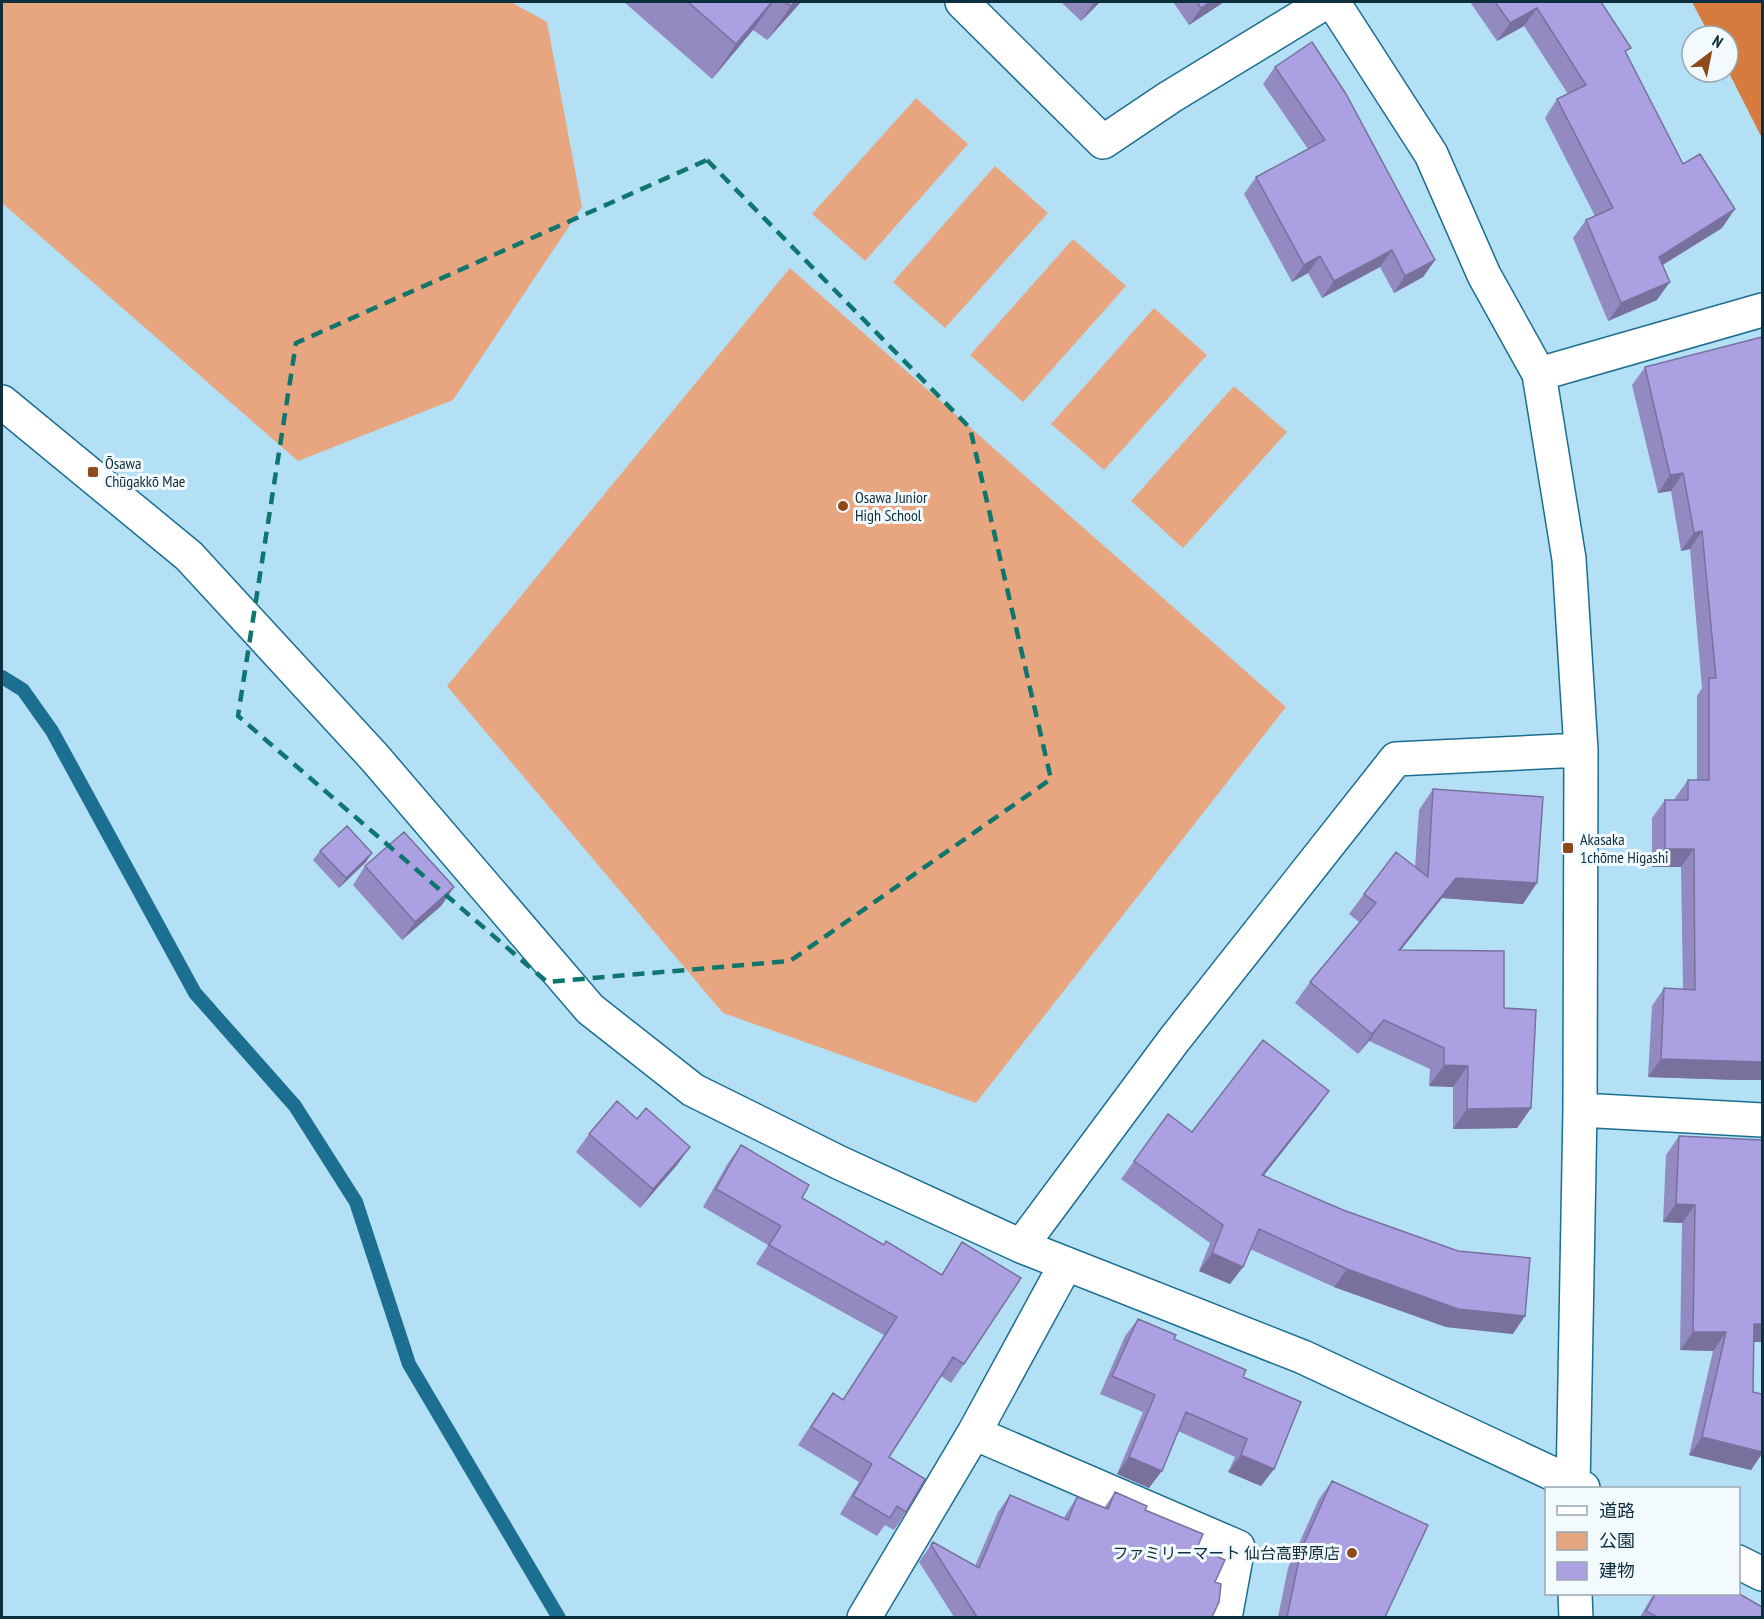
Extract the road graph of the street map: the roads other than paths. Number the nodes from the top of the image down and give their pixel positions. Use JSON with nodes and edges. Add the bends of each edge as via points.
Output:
{"nodes":[{"id":1,"x":962,"y":2,"type":"edge"},
{"id":2,"x":1326,"y":2,"type":"edge"},
{"id":3,"x":1333,"y":2,"type":"edge"},
{"id":4,"x":1762,"y":310,"type":"edge"},
{"id":5,"x":1539,"y":374,"type":"junction"},
{"id":6,"x":2,"y":402,"type":"edge"},
{"id":7,"x":1581,"y":750,"type":"junction"},
{"id":8,"x":1580,"y":1110,"type":"junction"},
{"id":9,"x":1762,"y":1120,"type":"edge"},
{"id":10,"x":1021,"y":1246,"type":"junction"},
{"id":11,"x":1066,"y":1264,"type":"junction"},
{"id":12,"x":974,"y":1432,"type":"junction"},
{"id":13,"x":1576,"y":1487,"type":"edge"},
{"id":14,"x":1740,"y":1563,"type":"edge"},
{"id":15,"x":1762,"y":1574,"type":"edge"},
{"id":16,"x":1575,"y":1595,"type":"edge"},
{"id":17,"x":864,"y":1617,"type":"edge"},
{"id":18,"x":1225,"y":1617,"type":"edge"},
{"id":19,"x":1576,"y":1617,"type":"edge"}],
"edges":[{"from":1,"to":2,"type":"street","via":[[1103,142]]},
{"from":3,"to":5,"type":"street","via":[[1431,154],[1484,275]]},
{"from":4,"to":5,"type":"street"},
{"from":5,"to":7,"type":"street","via":[[1569,559]]},
{"from":6,"to":10,"type":"street","via":[[189,556],[375,758],[590,1009],[693,1090]]},
{"from":7,"to":8,"type":"street"},
{"from":7,"to":10,"type":"street","via":[[1396,759],[1174,1040]]},
{"from":8,"to":9,"type":"street"},
{"from":8,"to":13,"type":"street"},
{"from":10,"to":11,"type":"street"},
{"from":11,"to":12,"type":"street"},
{"from":11,"to":13,"type":"street","via":[[1304,1358]]},
{"from":12,"to":17,"type":"street"},
{"from":12,"to":18,"type":"street","via":[[1239,1547]]},
{"from":14,"to":15,"type":"street"},
{"from":16,"to":19,"type":"street"}]}
